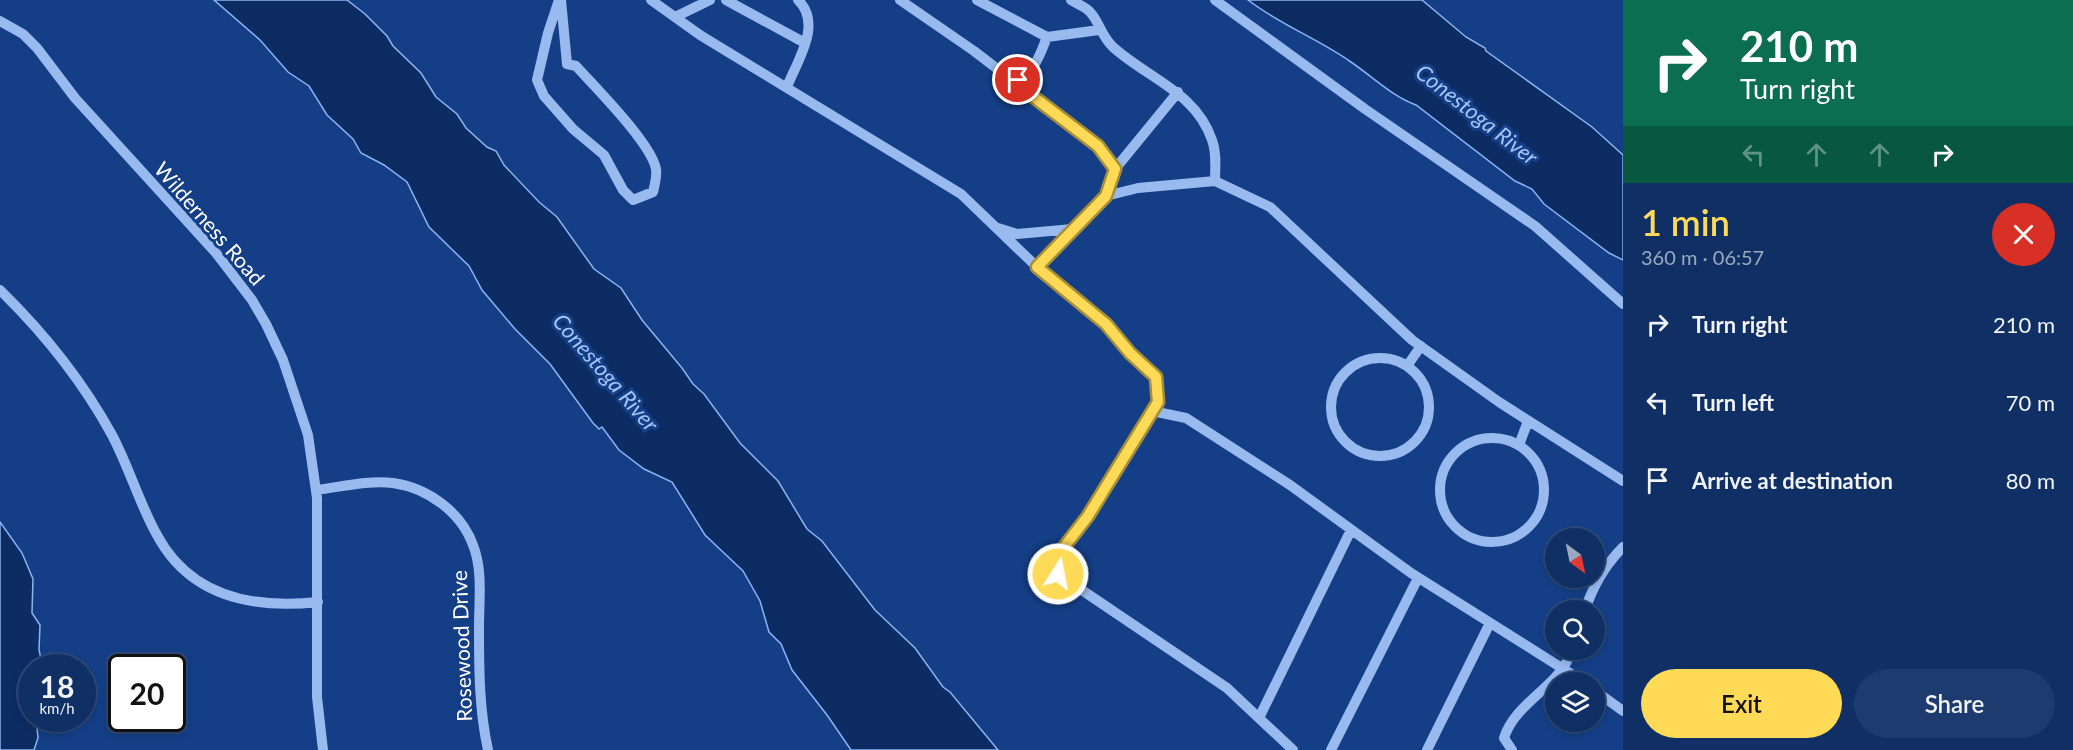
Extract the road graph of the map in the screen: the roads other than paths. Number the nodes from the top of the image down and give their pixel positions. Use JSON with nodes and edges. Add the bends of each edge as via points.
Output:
{"nodes":[{"id":1,"x":560,"y":0,"type":"edge"},
{"id":2,"x":651,"y":0,"type":"edge"},
{"id":3,"x":710,"y":0,"type":"edge"},
{"id":4,"x":726,"y":0,"type":"edge"},
{"id":5,"x":798,"y":0,"type":"edge"},
{"id":6,"x":900,"y":0,"type":"edge"},
{"id":7,"x":977,"y":0,"type":"edge"},
{"id":8,"x":1071,"y":0,"type":"edge"},
{"id":9,"x":1215,"y":0,"type":"edge"},
{"id":10,"x":675,"y":17,"type":"junction"},
{"id":11,"x":0,"y":21,"type":"edge"},
{"id":12,"x":1099,"y":30,"type":"junction"},
{"id":13,"x":1047,"y":37,"type":"junction"},
{"id":14,"x":805,"y":43,"type":"junction"},
{"id":15,"x":1014,"y":82,"type":"junction"},
{"id":16,"x":787,"y":87,"type":"junction"},
{"id":17,"x":1178,"y":92,"type":"junction"},
{"id":18,"x":1115,"y":169,"type":"junction"},
{"id":19,"x":1215,"y":181,"type":"junction"},
{"id":20,"x":1106,"y":196,"type":"junction"},
{"id":21,"x":995,"y":227,"type":"junction"},
{"id":22,"x":1073,"y":229,"type":"junction"},
{"id":23,"x":1037,"y":267,"type":"junction"},
{"id":24,"x":0,"y":291,"type":"edge"},
{"id":25,"x":1623,"y":304,"type":"edge"},
{"id":26,"x":1421,"y":346,"type":"junction"},
{"id":27,"x":1407,"y":366,"type":"junction"},
{"id":28,"x":1152,"y":411,"type":"junction"},
{"id":29,"x":1528,"y":421,"type":"junction"},
{"id":30,"x":1519,"y":445,"type":"junction"},
{"id":31,"x":1623,"y":481,"type":"edge"},
{"id":32,"x":316,"y":490,"type":"junction"},
{"id":33,"x":1351,"y":530,"type":"junction"},
{"id":34,"x":1623,"y":547,"type":"edge"},
{"id":35,"x":1418,"y":578,"type":"junction"},
{"id":36,"x":1589,"y":600,"type":"edge"},
{"id":37,"x":318,"y":602,"type":"junction"},
{"id":38,"x":1490,"y":623,"type":"junction"},
{"id":39,"x":1567,"y":660,"type":"edge"},
{"id":40,"x":1563,"y":668,"type":"junction"},
{"id":41,"x":1569,"y":672,"type":"edge"},
{"id":42,"x":1605,"y":698,"type":"edge"},
{"id":43,"x":1623,"y":711,"type":"edge"},
{"id":44,"x":1259,"y":718,"type":"junction"},
{"id":45,"x":322,"y":750,"type":"edge"},
{"id":46,"x":488,"y":750,"type":"edge"},
{"id":47,"x":1293,"y":750,"type":"edge"},
{"id":48,"x":1331,"y":750,"type":"edge"},
{"id":49,"x":1427,"y":750,"type":"edge"},
{"id":50,"x":1512,"y":750,"type":"edge"}],
"edges":[{"from":1,"to":1,"type":"street","via":[[537,80],[544,96],[573,129],[604,155],[633,200],[654,192],[656,167],[634,132],[576,66],[567,64]]},
{"from":2,"to":10,"type":"street"},
{"from":3,"to":10,"type":"street"},
{"from":4,"to":14,"type":"street"},
{"from":5,"to":14,"type":"street","via":[[809,17]]},
{"from":6,"to":15,"type":"street"},
{"from":7,"to":13,"type":"street"},
{"from":8,"to":12,"type":"street","via":[[1091,13]]},
{"from":9,"to":25,"type":"street","via":[[1535,226]]},
{"from":10,"to":16,"type":"street"},
{"from":11,"to":32,"type":"street","name":"Wilderness Road","via":[[38,48],[75,98],[216,253],[252,300],[295,393],[308,435]]},
{"from":12,"to":13,"type":"street"},
{"from":12,"to":17,"type":"street","via":[[1113,47]]},
{"from":13,"to":15,"type":"street","via":[[1029,73]]},
{"from":14,"to":16,"type":"street"},
{"from":15,"to":18,"type":"street","via":[[1098,146]]},
{"from":16,"to":21,"type":"street","via":[[961,194]]},
{"from":17,"to":18,"type":"street"},
{"from":17,"to":19,"type":"street","via":[[1193,107],[1212,139]]},
{"from":18,"to":20,"type":"street"},
{"from":19,"to":20,"type":"street","via":[[1138,188]]},
{"from":19,"to":26,"type":"street","via":[[1270,207]]},
{"from":20,"to":22,"type":"street"},
{"from":21,"to":22,"type":"street","via":[[1017,234]]},
{"from":21,"to":23,"type":"street"},
{"from":22,"to":23,"type":"street"},
{"from":23,"to":28,"type":"street","via":[[1106,324],[1156,377],[1158,402]]},
{"from":24,"to":37,"type":"street","via":[[67,367],[94,405],[133,477],[163,546],[182,567],[214,591],[229,597],[279,605]]},
{"from":26,"to":27,"type":"street"},
{"from":26,"to":29,"type":"street"},
{"from":27,"to":27,"type":"street","via":[[1390,358],[1370,358],[1339,379],[1331,397],[1331,416],[1338,434],[1352,447],[1370,455],[1389,455],[1407,448],[1420,434],[1428,416],[1428,397],[1421,380]]},
{"from":28,"to":33,"type":"street","via":[[1186,418]]},
{"from":28,"to":44,"type":"street","via":[[1088,516],[1054,560],[1058,574],[1227,688]]},
{"from":29,"to":30,"type":"street"},
{"from":29,"to":31,"type":"street"},
{"from":30,"to":30,"type":"street","via":[[1499,438],[1479,439],[1460,448],[1446,463],[1439,483],[1440,503],[1449,522],[1465,536],[1484,543],[1505,541],[1524,532],[1538,517],[1544,497],[1543,477],[1534,458]]},
{"from":32,"to":37,"type":"street","name":"Wilderness Road"},
{"from":32,"to":46,"type":"street","name":"Rosewood Drive","via":[[368,483],[399,484],[440,502],[464,528],[474,545],[479,568],[480,702]]},
{"from":33,"to":35,"type":"street"},
{"from":33,"to":44,"type":"street"},
{"from":34,"to":36,"type":"street","via":[[1608,561]]},
{"from":35,"to":38,"type":"street"},
{"from":35,"to":48,"type":"street"},
{"from":37,"to":45,"type":"street","name":"Wilderness Road","via":[[317,697]]},
{"from":38,"to":40,"type":"street"},
{"from":38,"to":49,"type":"street"},
{"from":39,"to":40,"type":"street"},
{"from":40,"to":41,"type":"street"},
{"from":40,"to":50,"type":"street","via":[[1509,723],[1504,738]]},
{"from":42,"to":43,"type":"street"},
{"from":44,"to":47,"type":"street"}]}
